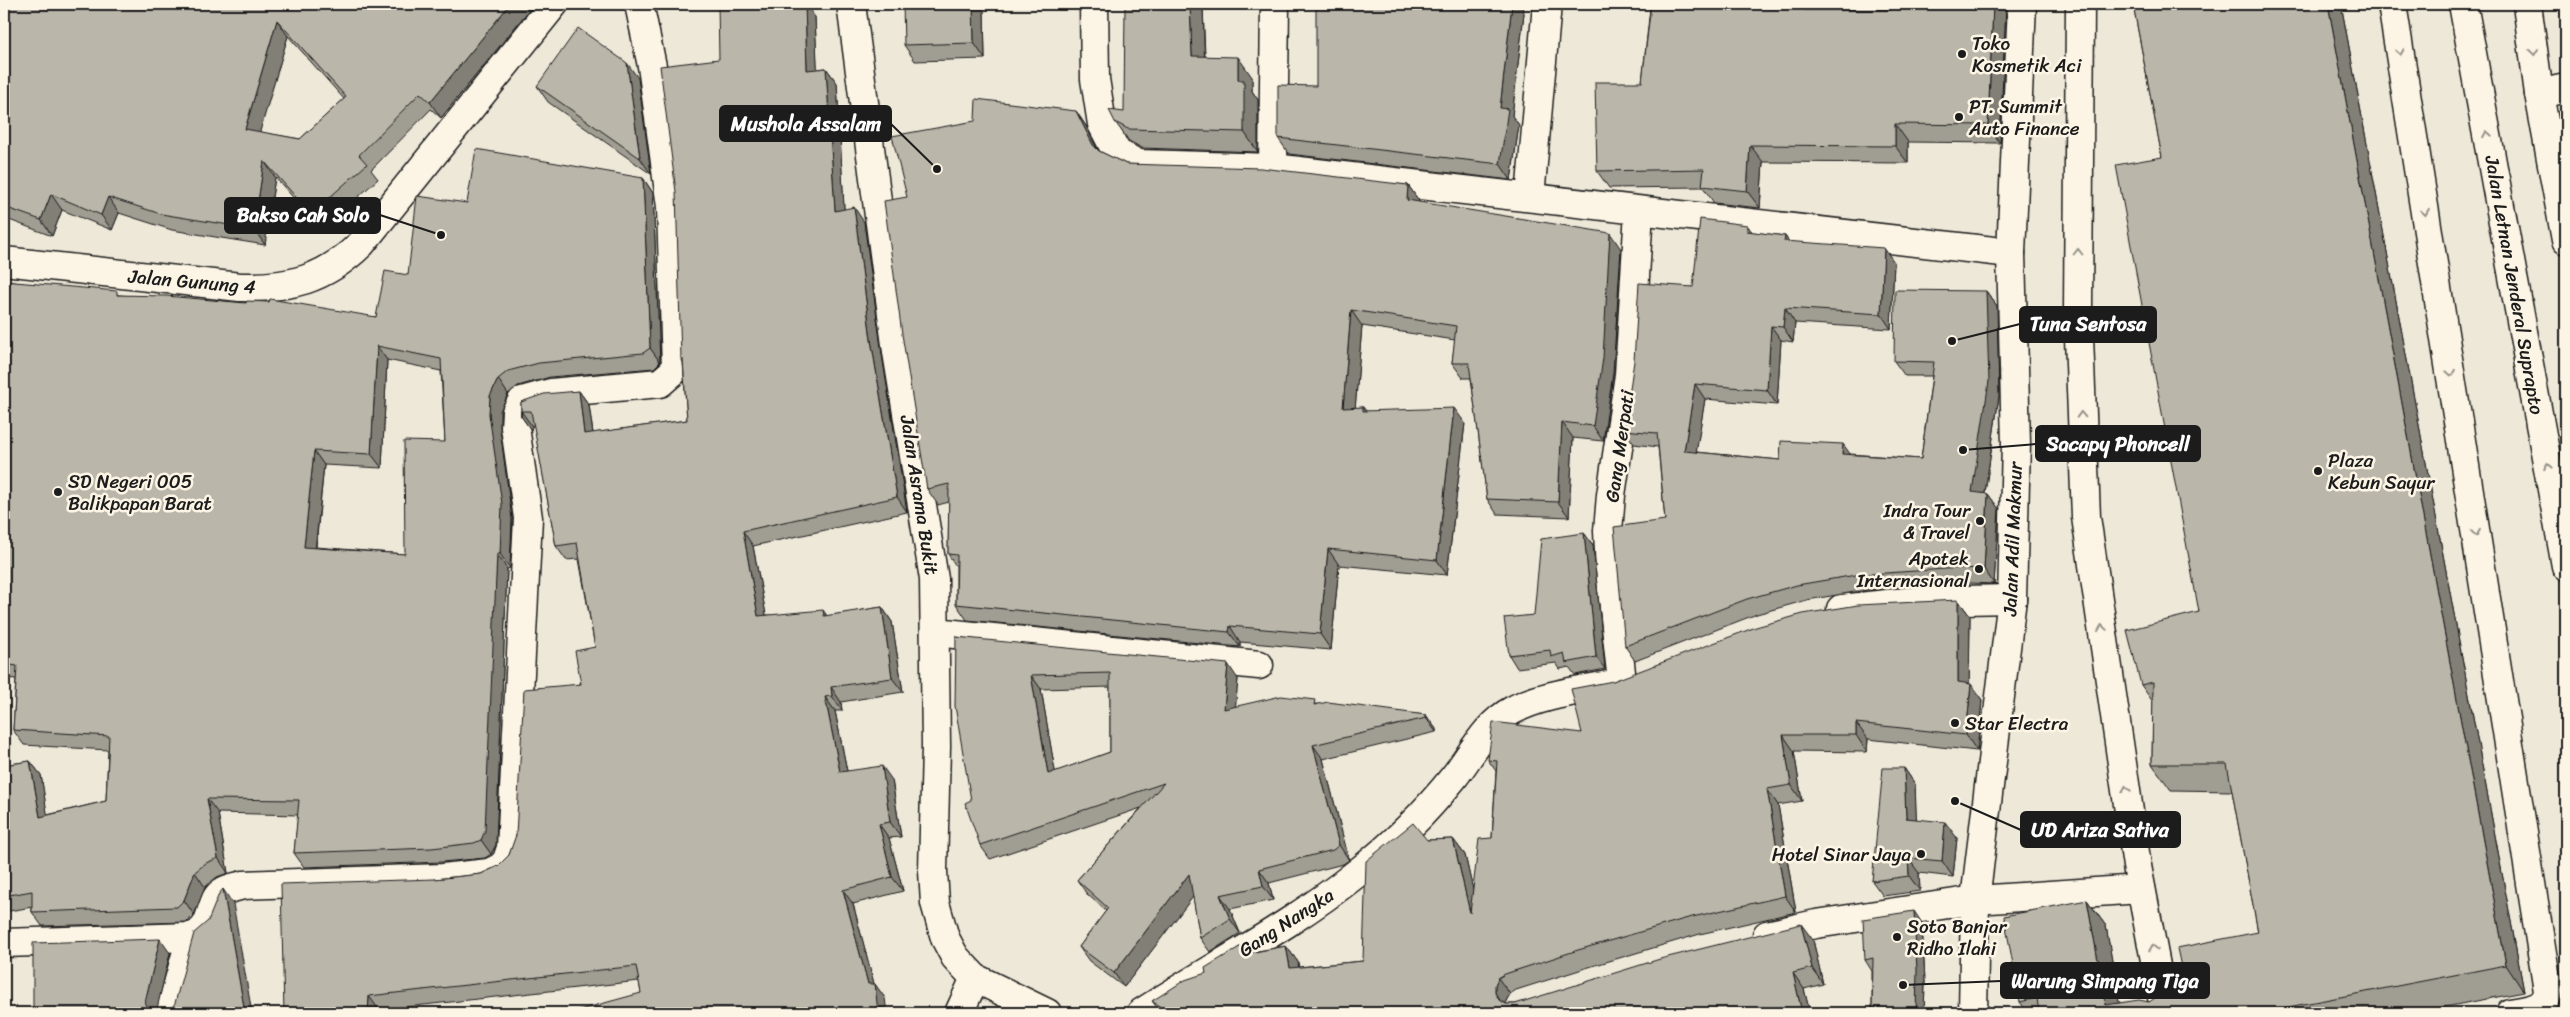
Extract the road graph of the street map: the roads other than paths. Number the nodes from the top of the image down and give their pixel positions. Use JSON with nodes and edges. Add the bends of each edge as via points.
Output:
{"nodes":[{"id":1,"x":554,"y":4,"type":"edge"},
{"id":2,"x":639,"y":4,"type":"edge"},
{"id":3,"x":851,"y":4,"type":"edge"},
{"id":4,"x":1094,"y":4,"type":"edge"},
{"id":5,"x":1275,"y":4,"type":"edge"},
{"id":6,"x":1547,"y":4,"type":"edge"},
{"id":7,"x":2022,"y":4,"type":"edge"},
{"id":8,"x":2080,"y":4,"type":"edge"},
{"id":9,"x":2392,"y":4,"type":"edge"},
{"id":10,"x":2463,"y":4,"type":"edge"},
{"id":11,"x":2528,"y":4,"type":"edge"},
{"id":12,"x":2566,"y":88,"type":"edge"},
{"id":13,"x":2539,"y":94,"type":"junction"},
{"id":14,"x":1273,"y":168,"type":"junction"},
{"id":15,"x":1530,"y":197,"type":"junction"},
{"id":16,"x":1639,"y":211,"type":"junction"},
{"id":17,"x":2566,"y":240,"type":"edge"},
{"id":18,"x":2011,"y":253,"type":"junction"},
{"id":19,"x":4,"y":261,"type":"edge"},
{"id":20,"x":2566,"y":566,"type":"edge"},
{"id":21,"x":2012,"y":599,"type":"junction"},
{"id":22,"x":1816,"y":614,"type":"edge"},
{"id":23,"x":935,"y":632,"type":"junction"},
{"id":24,"x":1259,"y":665,"type":"dead end"},
{"id":25,"x":1648,"y":673,"type":"edge"},
{"id":26,"x":1622,"y":682,"type":"junction"},
{"id":27,"x":2142,"y":889,"type":"junction"},
{"id":28,"x":1974,"y":900,"type":"junction"},
{"id":29,"x":190,"y":937,"type":"junction"},
{"id":30,"x":1742,"y":941,"type":"edge"},
{"id":31,"x":4,"y":943,"type":"edge"},
{"id":32,"x":976,"y":978,"type":"junction"},
{"id":33,"x":170,"y":1013,"type":"edge"},
{"id":34,"x":959,"y":1013,"type":"edge"},
{"id":35,"x":1047,"y":1013,"type":"edge"},
{"id":36,"x":1141,"y":1013,"type":"edge"},
{"id":37,"x":1973,"y":1013,"type":"edge"},
{"id":38,"x":2165,"y":1013,"type":"edge"},
{"id":39,"x":2510,"y":1013,"type":"edge"}],
"edges":[{"from":1,"to":19,"type":"street","name":"Jalan Gunung 4","via":[[361,244],[344,261],[318,276],[269,287],[240,287]]},
{"from":2,"to":29,"type":"street","via":[[652,66],[671,207],[676,369],[660,383],[551,393],[522,401],[516,412],[515,427],[528,518],[511,848],[507,860],[489,873],[443,878],[243,885],[224,891],[216,898],[208,924],[201,933]]},
{"from":3,"to":23,"type":"street","name":"Jalan Asrama Bukit","via":[[897,352],[934,579]]},
{"from":4,"to":14,"type":"street","via":[[1095,79],[1102,124],[1117,154],[1138,164]]},
{"from":5,"to":14,"type":"street"},
{"from":6,"to":15,"type":"street"},
{"from":7,"to":18,"type":"street","name":"Jalan Adil Makmur"},
{"from":27,"to":8,"type":"street","one_way":true,"via":[[2086,517],[2078,312]]},
{"from":9,"to":39,"type":"street","one_way":true,"via":[[2548,991],[2548,998],[2539,1007]]},
{"from":20,"to":10,"type":"street","name":"Jalan Letnan Jenderal Suprapto","one_way":true},
{"from":11,"to":13,"type":"street","one_way":true},
{"from":12,"to":13,"type":"street"},
{"from":13,"to":17,"type":"street"},
{"from":14,"to":15,"type":"street"},
{"from":15,"to":16,"type":"street"},
{"from":16,"to":18,"type":"street"},
{"from":16,"to":26,"type":"street","name":"Gang Merpati","via":[[1630,367],[1608,532]]},
{"from":18,"to":21,"type":"street","name":"Jalan Adil Makmur","via":[[2016,444]]},
{"from":21,"to":22,"type":"street","via":[[1915,601]]},
{"from":21,"to":28,"type":"street","name":"Jalan Adil Makmur"},
{"from":23,"to":24,"type":"street"},
{"from":23,"to":32,"type":"street","name":"Jalan Asrama Bukit","via":[[935,903],[948,945]]},
{"from":25,"to":26,"type":"street","name":"Gang Nangka"},
{"from":26,"to":36,"type":"street","name":"Gang Nangka","via":[[1548,698],[1514,709],[1502,717],[1482,736],[1456,775],[1421,817],[1357,873],[1299,916]]},
{"from":27,"to":28,"type":"street"},
{"from":38,"to":27,"type":"street","one_way":true},
{"from":28,"to":30,"type":"street","via":[[1816,924]]},
{"from":28,"to":37,"type":"street","name":"Jalan Adil Makmur"},
{"from":29,"to":31,"type":"street"},
{"from":29,"to":33,"type":"street"},
{"from":32,"to":34,"type":"street"},
{"from":32,"to":35,"type":"street","name":"Jalan Asrama Bukit"}]}
